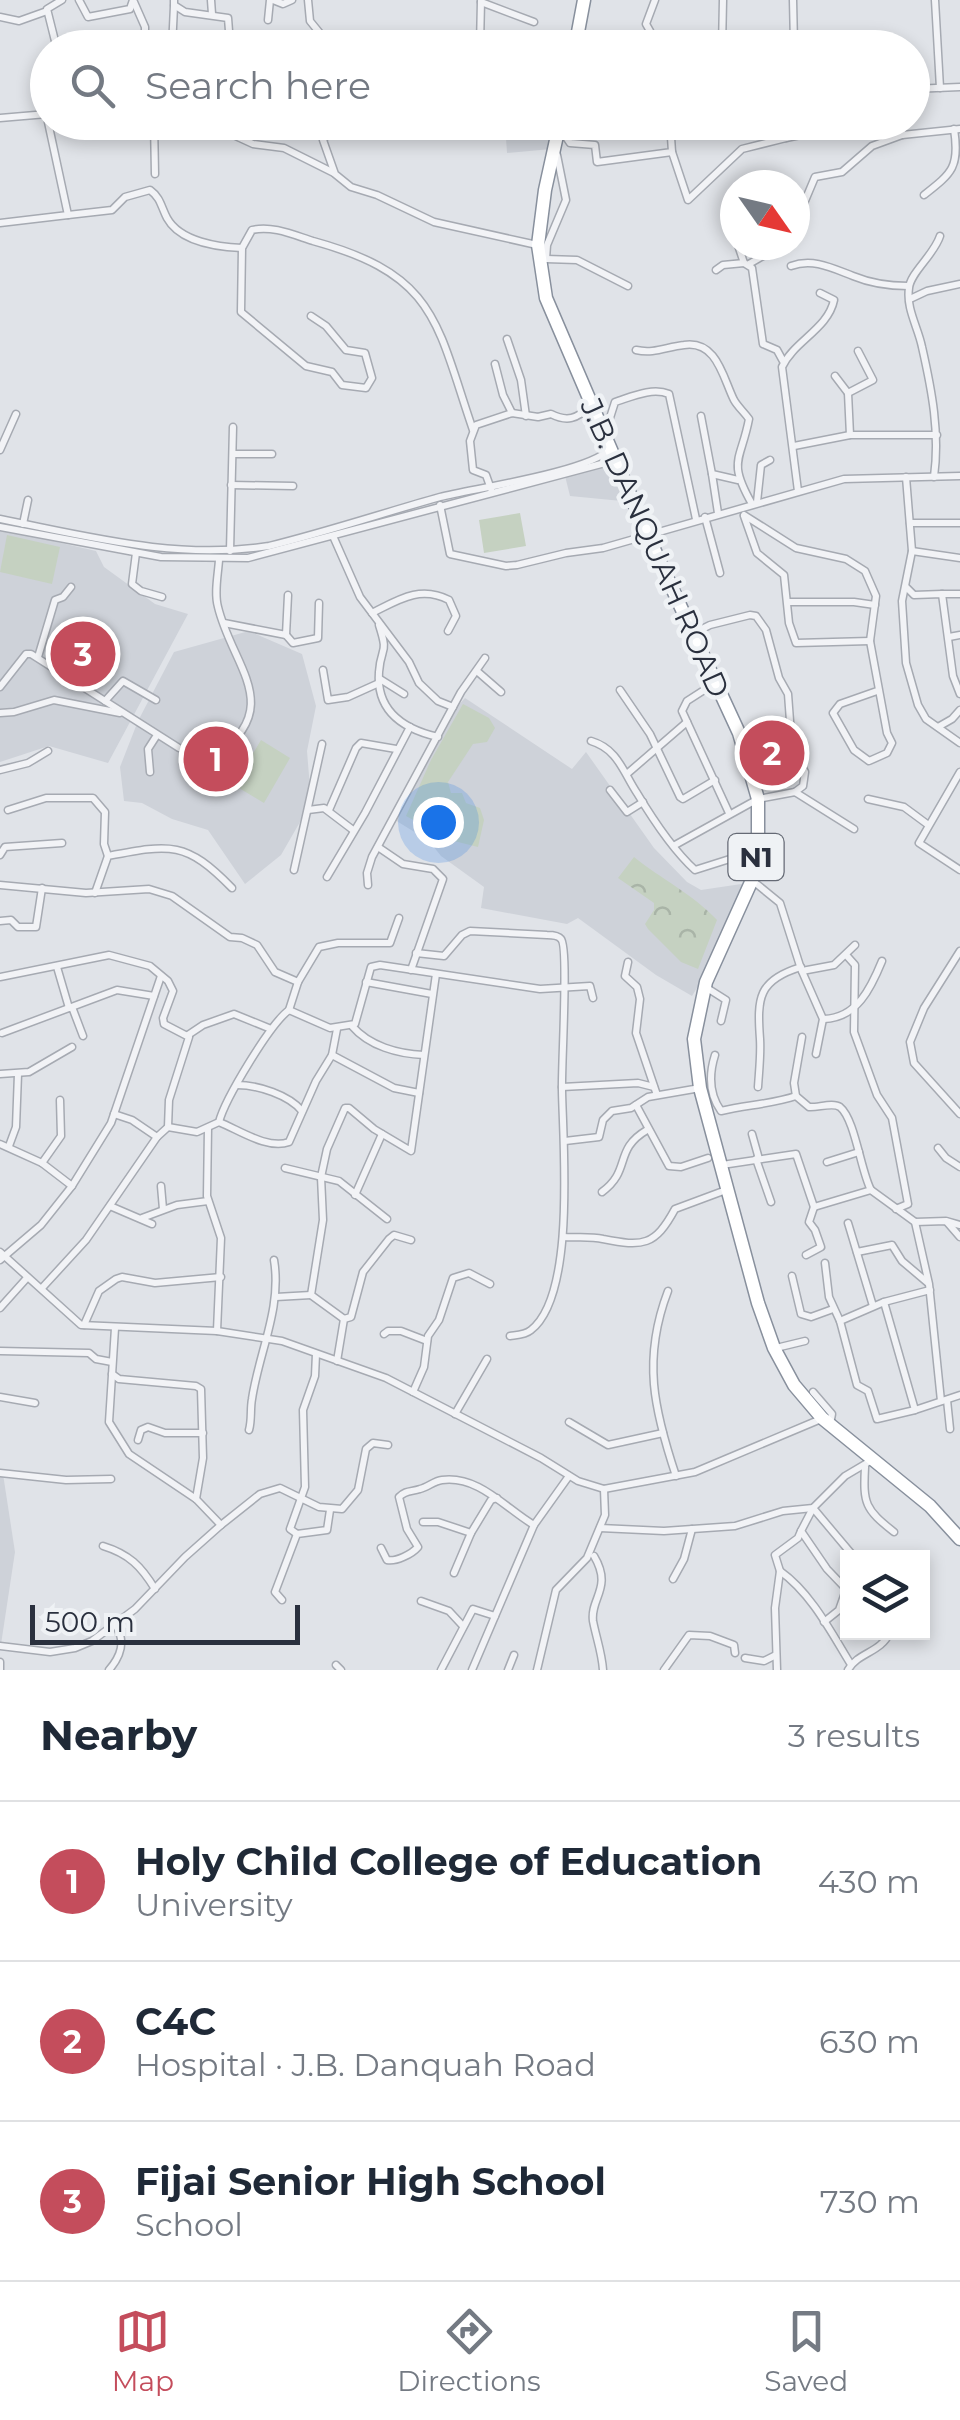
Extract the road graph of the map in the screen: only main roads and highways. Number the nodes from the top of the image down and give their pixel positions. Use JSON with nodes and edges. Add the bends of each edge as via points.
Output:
{"nodes":[{"id":1,"x":584,"y":0,"type":"edge"},
{"id":2,"x":578,"y":30,"type":"edge"},
{"id":3,"x":555,"y":140,"type":"edge"},
{"id":4,"x":960,"y":1539,"type":"edge"}],
"edges":[{"from":1,"to":2,"type":"highway"},
{"from":3,"to":4,"type":"highway","name":"J.B. DANQUAH ROAD","number":"N1","via":[[541,254],[546,298],[609,458],[747,755],[758,798],[752,880],[704,986],[694,1039],[715,1162],[774,1348],[794,1385],[869,1462],[930,1506]]}]}
